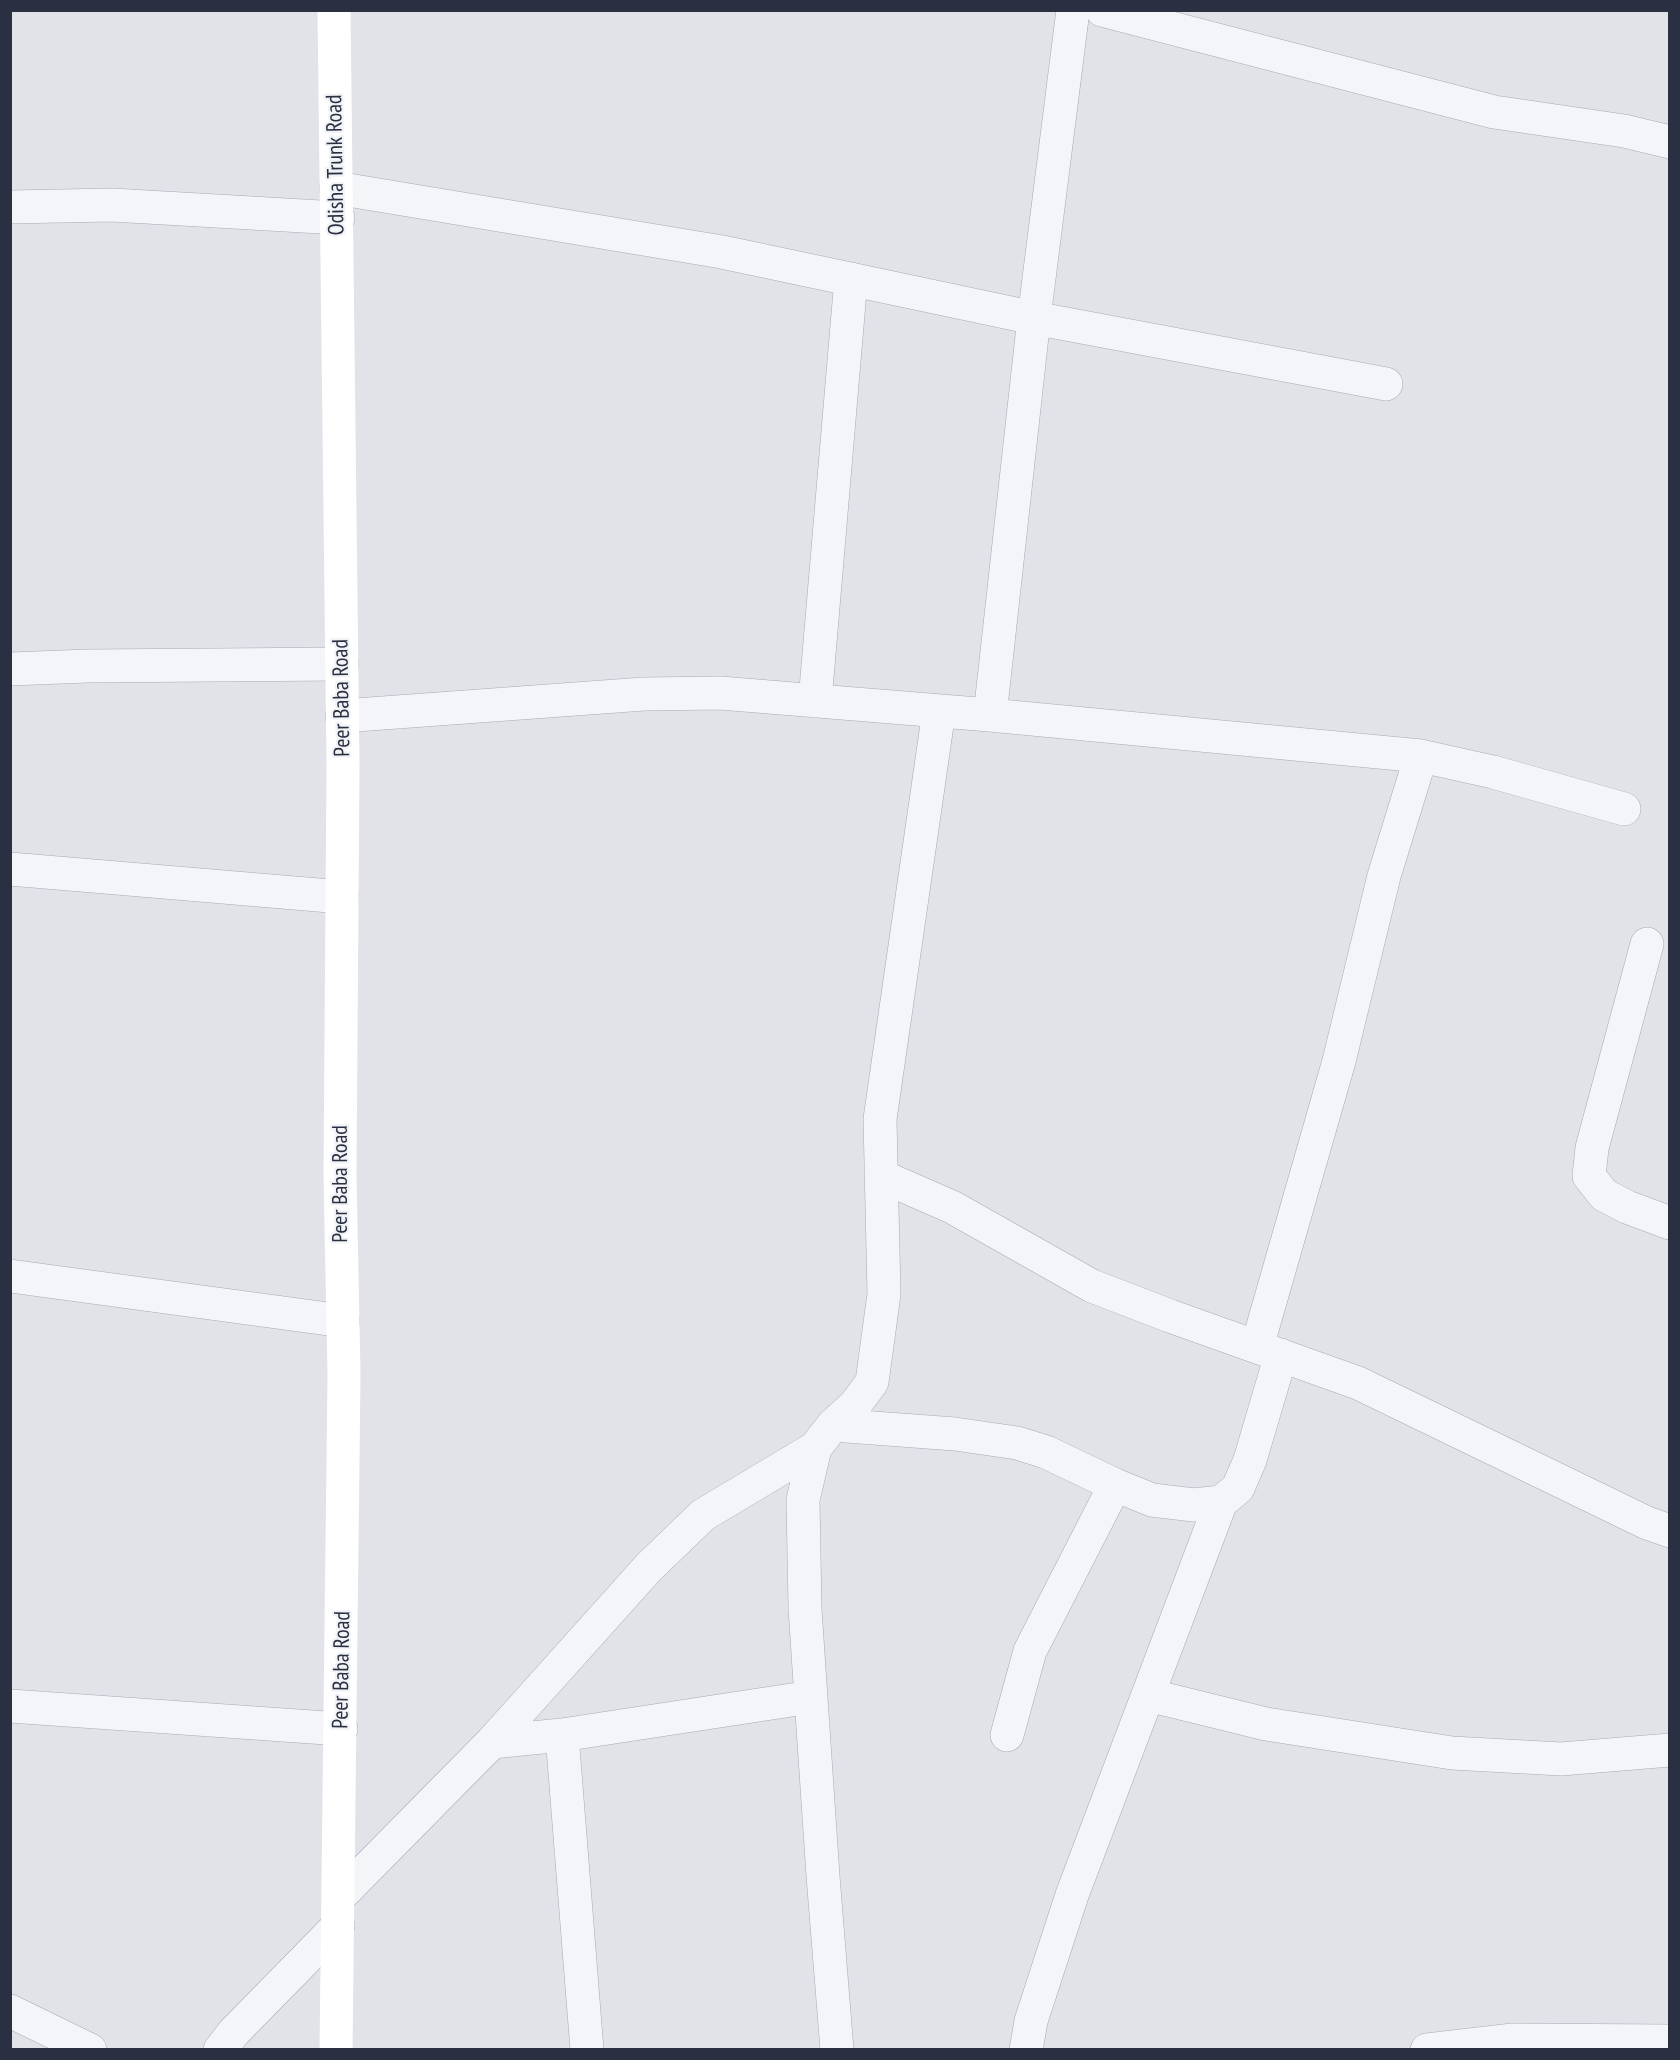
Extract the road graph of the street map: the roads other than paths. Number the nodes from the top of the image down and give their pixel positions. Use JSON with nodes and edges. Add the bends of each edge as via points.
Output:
{"nodes":[{"id":1,"x":334,"y":10,"type":"edge"},
{"id":2,"x":1073,"y":10,"type":"edge"},
{"id":3,"x":1102,"y":10,"type":"edge"},
{"id":4,"x":1156,"y":18,"type":"edge"},
{"id":5,"x":1670,"y":142,"type":"edge"},
{"id":6,"x":337,"y":203,"type":"junction"},
{"id":7,"x":10,"y":207,"type":"edge"},
{"id":8,"x":851,"y":279,"type":"junction"},
{"id":9,"x":1034,"y":318,"type":"junction"},
{"id":10,"x":338,"y":319,"type":"joint"},
{"id":11,"x":1386,"y":384,"type":"dead end"},
{"id":12,"x":342,"y":664,"type":"junction"},
{"id":13,"x":10,"y":669,"type":"edge"},
{"id":14,"x":815,"y":700,"type":"junction"},
{"id":15,"x":939,"y":711,"type":"junction"},
{"id":16,"x":990,"y":715,"type":"junction"},
{"id":17,"x":342,"y":716,"type":"junction"},
{"id":18,"x":1421,"y":756,"type":"junction"},
{"id":19,"x":1624,"y":809,"type":"dead end"},
{"id":20,"x":10,"y":869,"type":"edge"},
{"id":21,"x":342,"y":897,"type":"junction"},
{"id":22,"x":1647,"y":944,"type":"dead end"},
{"id":23,"x":881,"y":1176,"type":"junction"},
{"id":24,"x":1670,"y":1223,"type":"edge"},
{"id":25,"x":10,"y":1276,"type":"edge"},
{"id":26,"x":343,"y":1321,"type":"junction"},
{"id":27,"x":1269,"y":1351,"type":"junction"},
{"id":28,"x":824,"y":1436,"type":"junction"},
{"id":29,"x":1115,"y":1485,"type":"junction"},
{"id":30,"x":1221,"y":1502,"type":"junction"},
{"id":31,"x":1670,"y":1531,"type":"edge"},
{"id":32,"x":1148,"y":1695,"type":"junction"},
{"id":33,"x":811,"y":1697,"type":"junction"},
{"id":34,"x":10,"y":1706,"type":"edge"},
{"id":35,"x":341,"y":1729,"type":"junction"},
{"id":36,"x":562,"y":1735,"type":"junction"},
{"id":37,"x":1007,"y":1735,"type":"dead end"},
{"id":38,"x":492,"y":1742,"type":"junction"},
{"id":39,"x":1670,"y":1750,"type":"edge"},
{"id":40,"x":339,"y":1912,"type":"junction"},
{"id":41,"x":10,"y":2011,"type":"edge"},
{"id":42,"x":1670,"y":2041,"type":"edge"},
{"id":43,"x":90,"y":2049,"type":"edge"},
{"id":44,"x":220,"y":2049,"type":"edge"},
{"id":45,"x":336,"y":2049,"type":"edge"},
{"id":46,"x":587,"y":2049,"type":"edge"},
{"id":47,"x":837,"y":2049,"type":"edge"},
{"id":48,"x":1026,"y":2049,"type":"edge"},
{"id":49,"x":1427,"y":2049,"type":"edge"}],
"edges":[{"from":1,"to":6,"type":"main road","name":"Odisha Trunk Road"},
{"from":2,"to":9,"type":"street"},
{"from":3,"to":4,"type":"street"},
{"from":4,"to":5,"type":"street","via":[[1494,111]]},
{"from":6,"to":7,"type":"street"},
{"from":6,"to":8,"type":"street","via":[[722,252]]},
{"from":6,"to":10,"type":"main road","name":"Odisha Trunk Road"},
{"from":8,"to":9,"type":"street"},
{"from":8,"to":14,"type":"street"},
{"from":9,"to":11,"type":"street"},
{"from":9,"to":16,"type":"street"},
{"from":10,"to":12,"type":"main road","name":"Peer Baba Road"},
{"from":12,"to":13,"type":"street"},
{"from":12,"to":17,"type":"main road","name":"Peer Baba Road"},
{"from":14,"to":15,"type":"street"},
{"from":14,"to":17,"type":"street","via":[[720,693],[644,694]]},
{"from":15,"to":16,"type":"street"},
{"from":15,"to":23,"type":"street","via":[[880,1119]]},
{"from":16,"to":18,"type":"street"},
{"from":17,"to":21,"type":"main road","name":"Peer Baba Road"},
{"from":18,"to":19,"type":"street"},
{"from":18,"to":27,"type":"street","via":[[1384,876]]},
{"from":20,"to":21,"type":"street"},
{"from":21,"to":26,"type":"main road","name":"Peer Baba Road"},
{"from":22,"to":24,"type":"street","via":[[1592,1148],[1589,1176],[1604,1195]]},
{"from":23,"to":27,"type":"street","via":[[952,1207],[1092,1286]]},
{"from":23,"to":28,"type":"street","via":[[884,1294],[872,1382]]},
{"from":25,"to":26,"type":"street"},
{"from":26,"to":35,"type":"main road","name":"Peer Baba Road"},
{"from":27,"to":30,"type":"street","via":[[1250,1460],[1238,1488]]},
{"from":27,"to":31,"type":"street","via":[[1358,1383]]},
{"from":28,"to":29,"type":"street","via":[[955,1434],[1017,1443],[1046,1452]]},
{"from":28,"to":33,"type":"street","via":[[803,1500]]},
{"from":28,"to":38,"type":"street","via":[[703,1515],[649,1567]]},
{"from":29,"to":30,"type":"street","via":[[1152,1500],[1194,1505]]},
{"from":29,"to":37,"type":"street","via":[[1030,1651]]},
{"from":30,"to":32,"type":"street"},
{"from":32,"to":39,"type":"street","via":[[1266,1724],[1452,1753],[1561,1759]]},
{"from":32,"to":48,"type":"street","via":[[1072,1895],[1031,2021]]},
{"from":33,"to":36,"type":"street"},
{"from":33,"to":47,"type":"street"},
{"from":34,"to":35,"type":"street"},
{"from":35,"to":40,"type":"main road","name":"Peer Baba Road"},
{"from":36,"to":38,"type":"street"},
{"from":36,"to":46,"type":"street"},
{"from":38,"to":40,"type":"street"},
{"from":40,"to":44,"type":"street"},
{"from":40,"to":45,"type":"main road","name":"Peer Baba Road"},
{"from":41,"to":43,"type":"street"},
{"from":42,"to":49,"type":"street","via":[[1513,2040]]}]}
